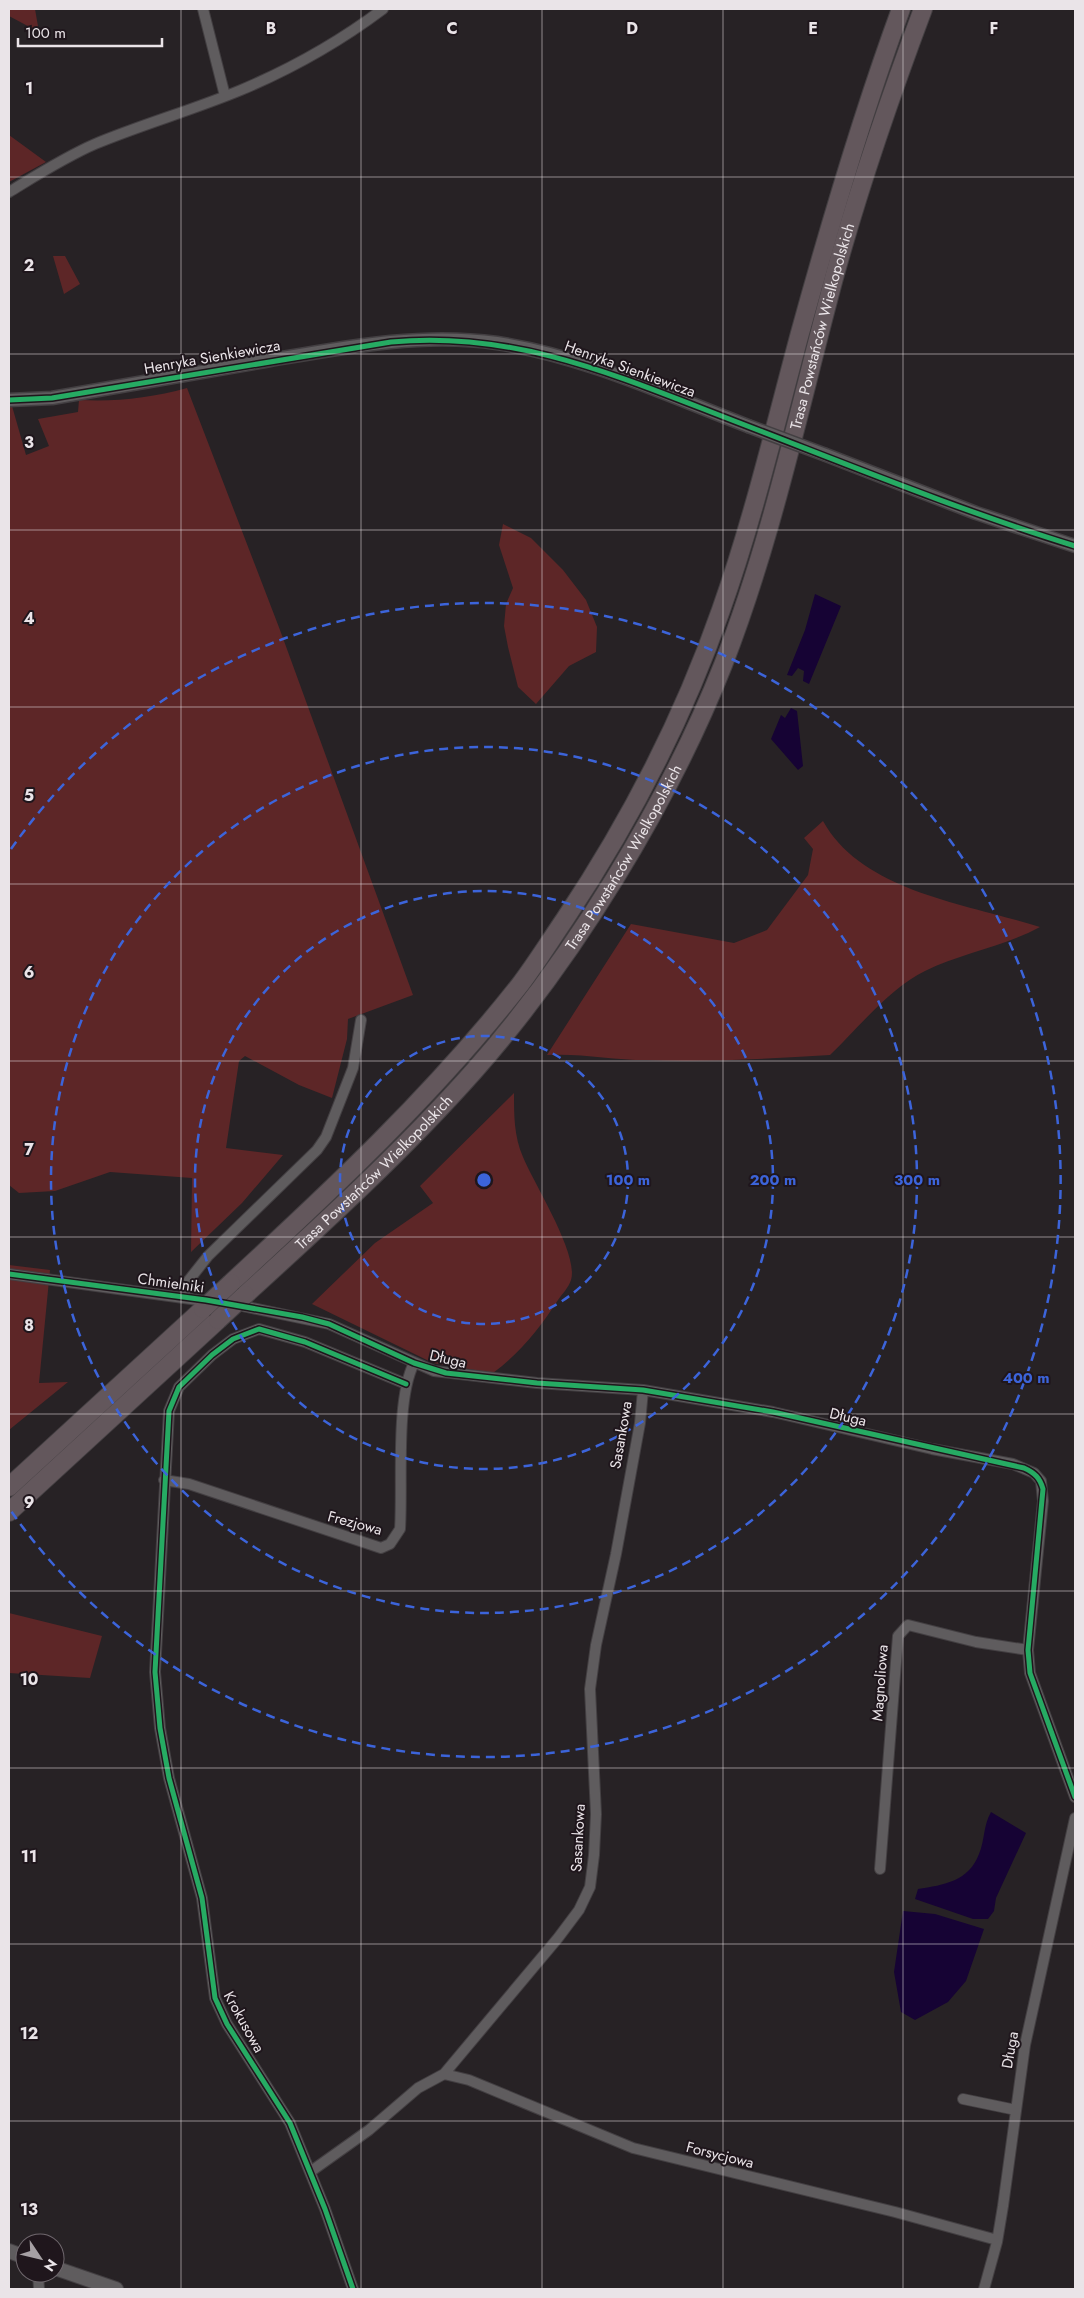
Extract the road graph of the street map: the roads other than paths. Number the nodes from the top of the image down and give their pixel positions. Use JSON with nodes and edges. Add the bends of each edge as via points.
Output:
{"nodes":[{"id":1,"x":203,"y":9,"type":"edge"},
{"id":2,"x":382,"y":9,"type":"edge"},
{"id":3,"x":901,"y":9,"type":"edge"},
{"id":4,"x":923,"y":9,"type":"edge"},
{"id":5,"x":225,"y":96,"type":"junction"},
{"id":6,"x":9,"y":192,"type":"edge"},
{"id":7,"x":9,"y":400,"type":"edge"},
{"id":8,"x":1075,"y":546,"type":"edge"},
{"id":9,"x":360,"y":1020,"type":"dead end"},
{"id":10,"x":9,"y":1274,"type":"edge"},
{"id":11,"x":183,"y":1297,"type":"junction"},
{"id":12,"x":329,"y":1324,"type":"joint"},
{"id":13,"x":414,"y":1363,"type":"junction"},
{"id":14,"x":406,"y":1384,"type":"junction"},
{"id":15,"x":643,"y":1390,"type":"junction"},
{"id":16,"x":164,"y":1480,"type":"junction"},
{"id":17,"x":9,"y":1487,"type":"edge"},
{"id":18,"x":9,"y":1512,"type":"edge"},
{"id":19,"x":1028,"y":1650,"type":"junction"},
{"id":20,"x":1075,"y":1797,"type":"edge"},
{"id":21,"x":1075,"y":1818,"type":"edge"},
{"id":22,"x":880,"y":1869,"type":"dead end"},
{"id":23,"x":444,"y":2074,"type":"junction"},
{"id":24,"x":963,"y":2099,"type":"dead end"},
{"id":25,"x":1016,"y":2110,"type":"junction"},
{"id":26,"x":310,"y":2172,"type":"junction"},
{"id":27,"x":997,"y":2240,"type":"junction"},
{"id":28,"x":65,"y":2271,"type":"edge"},
{"id":29,"x":116,"y":2289,"type":"edge"},
{"id":30,"x":353,"y":2289,"type":"edge"},
{"id":31,"x":984,"y":2289,"type":"edge"}],
"edges":[{"from":1,"to":5,"type":"street"},
{"from":2,"to":5,"type":"street","via":[[297,64]]},
{"from":3,"to":17,"type":"highway","name":"Trasa Powstańców Wielkopolskich","bridge":true,"via":[[829,232],[745,538],[721,612],[688,697],[661,754],[585,889],[522,982],[403,1120],[332,1190]]},
{"from":4,"to":18,"type":"highway","name":"Trasa Powstańców Wielkopolskich","bridge":true,"via":[[855,206],[774,512],[745,603],[722,667],[664,791],[610,885],[530,1003],[477,1068],[385,1166]]},
{"from":5,"to":6,"type":"street","via":[[93,145]]},
{"from":7,"to":8,"type":"street","name":"Henryka Sienkiewicza","bridge":true,"via":[[52,398],[364,345],[417,339],[498,344],[552,355],[631,382]]},
{"from":9,"to":11,"type":"street","via":[[353,1068],[326,1137],[317,1150],[208,1256],[190,1280]]},
{"from":10,"to":11,"type":"street","name":"Chmielniki"},
{"from":11,"to":12,"type":"street","name":"Chmielniki"},
{"from":12,"to":13,"type":"street","name":"Długa"},
{"from":13,"to":14,"type":"street","name":"Frezjowa"},
{"from":13,"to":15,"type":"street","name":"Długa","via":[[434,1371],[466,1376]]},
{"from":14,"to":16,"type":"street","name":"Krokusowa","via":[[305,1342],[259,1329],[233,1339],[179,1387],[169,1411]]},
{"from":14,"to":16,"type":"street","name":"Frezjowa","via":[[400,1530],[390,1544],[381,1548],[189,1484]]},
{"from":15,"to":19,"type":"street","name":"Długa","via":[[773,1412],[1013,1464],[1034,1473],[1041,1481],[1043,1501]]},
{"from":15,"to":23,"type":"street","name":"Sasankowa","via":[[640,1423],[590,1689],[596,1814],[590,1887],[570,1923]]},
{"from":16,"to":26,"type":"street","name":"Krokusowa","via":[[156,1690],[169,1778],[202,1898],[214,1998],[290,2123]]},
{"from":19,"to":20,"type":"street","name":"Długa","via":[[1030,1673]]},
{"from":19,"to":22,"type":"street","name":"Magnoliowa","via":[[976,1642],[918,1626],[908,1625],[898,1636]]},
{"from":21,"to":25,"type":"street","name":"Długa","via":[[1025,2045]]},
{"from":23,"to":26,"type":"street","name":"Sasankowa","via":[[418,2088],[369,2130]]},
{"from":23,"to":27,"type":"street","name":"Forsycjowa","via":[[469,2080],[633,2148]]},
{"from":24,"to":25,"type":"street"},
{"from":25,"to":27,"type":"street","name":"Długa"},
{"from":26,"to":30,"type":"street","name":"Krokusowa"},
{"from":27,"to":31,"type":"street","name":"Długa"},
{"from":28,"to":29,"type":"main road"}]}
